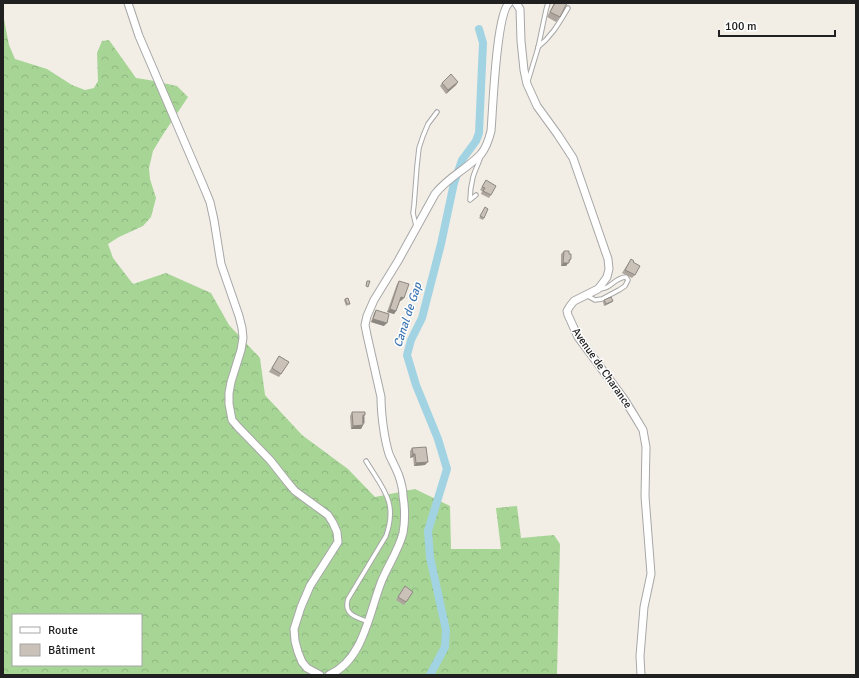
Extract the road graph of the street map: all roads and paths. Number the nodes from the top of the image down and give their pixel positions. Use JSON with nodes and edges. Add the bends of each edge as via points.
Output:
{"nodes":[{"id":1,"x":128,"y":3,"type":"edge"},
{"id":2,"x":509,"y":3,"type":"edge"},
{"id":3,"x":516,"y":3,"type":"edge"},
{"id":4,"x":548,"y":3,"type":"edge"},
{"id":5,"x":568,"y":8,"type":"edge"},
{"id":6,"x":538,"y":48,"type":"junction"},
{"id":7,"x":527,"y":84,"type":"junction"},
{"id":8,"x":437,"y":112,"type":"dead end"},
{"id":9,"x":481,"y":153,"type":"junction"},
{"id":10,"x":476,"y":196,"type":"dead end"},
{"id":11,"x":417,"y":227,"type":"junction"},
{"id":12,"x":598,"y":289,"type":"junction"},
{"id":13,"x":586,"y":295,"type":"junction"},
{"id":14,"x":366,"y":461,"type":"dead end"},
{"id":15,"x":368,"y":622,"type":"junction"},
{"id":16,"x":320,"y":675,"type":"edge"},
{"id":17,"x":329,"y":675,"type":"edge"},
{"id":18,"x":641,"y":675,"type":"edge"}],
"edges":[{"from":1,"to":16,"type":"street","via":[[139,36],[208,196],[222,264],[240,316],[243,338],[229,393],[232,420],[295,490],[328,515],[337,532],[338,542],[310,586],[294,629],[302,662]]},
{"from":2,"to":9,"type":"street","via":[[499,30],[491,131]]},
{"from":3,"to":7,"type":"street","via":[[520,9]]},
{"from":4,"to":6,"type":"lane"},
{"from":5,"to":6,"type":"lane","via":[[554,32]]},
{"from":6,"to":7,"type":"lane"},
{"from":7,"to":12,"type":"street","via":[[537,106],[573,158],[601,236],[609,269]]},
{"from":8,"to":11,"type":"lane","via":[[428,124],[419,148],[413,213]]},
{"from":9,"to":10,"type":"lane","via":[[473,176],[470,200]]},
{"from":9,"to":11,"type":"street","via":[[441,186]]},
{"from":11,"to":15,"type":"street","via":[[374,300],[365,325],[381,397],[386,446],[398,475],[403,497],[401,541],[382,580]]},
{"from":12,"to":13,"type":"street","name":"Avenue de Charance"},
{"from":12,"to":13,"type":"lane","via":[[604,290],[621,278],[626,277],[628,280],[625,286],[602,299],[595,300]]},
{"from":13,"to":18,"type":"street","name":"Avenue de Charance","via":[[574,301],[567,311],[573,329],[634,415],[643,430],[646,447],[645,496],[651,574],[644,607]]},
{"from":14,"to":15,"type":"lane","via":[[390,503],[386,536],[346,606],[351,614]]},
{"from":15,"to":17,"type":"street","via":[[359,646],[351,658],[337,672]]}]}
